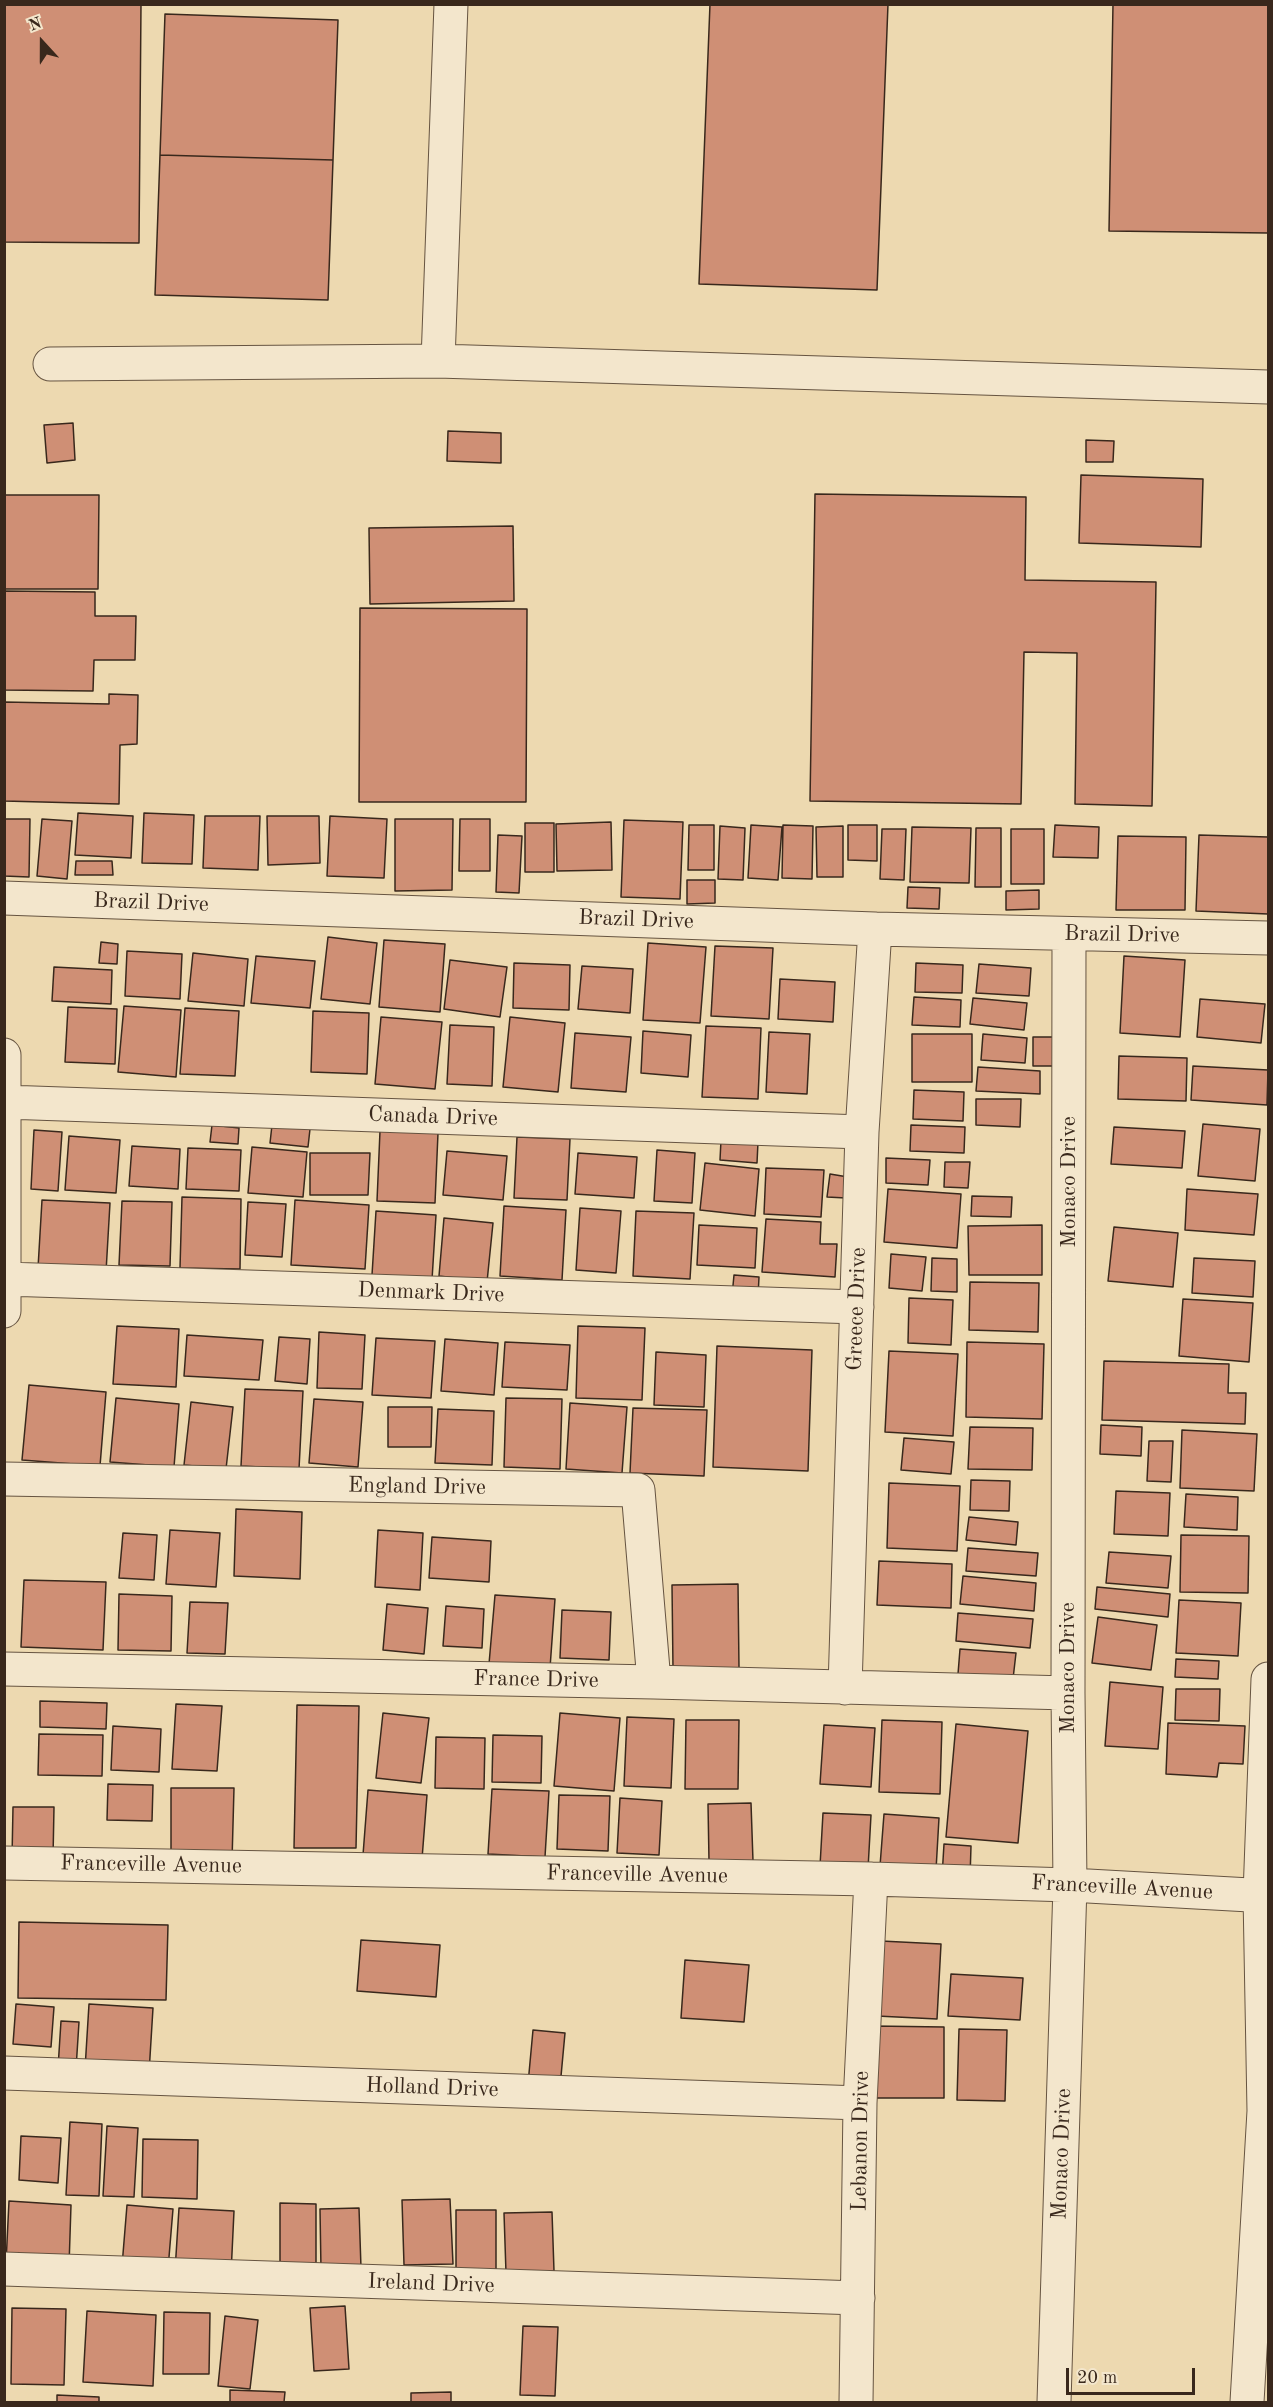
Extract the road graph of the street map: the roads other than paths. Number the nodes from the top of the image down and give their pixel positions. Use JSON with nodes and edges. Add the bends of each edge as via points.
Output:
{"nodes":[{"id":1,"x":451,"y":4,"type":"edge"},
{"id":2,"x":438,"y":361,"type":"junction"},
{"id":3,"x":50,"y":364,"type":"dead end"},
{"id":4,"x":1269,"y":387,"type":"edge"},
{"id":5,"x":4,"y":897,"type":"edge"},
{"id":6,"x":875,"y":929,"type":"junction"},
{"id":7,"x":1070,"y":934,"type":"junction"},
{"id":8,"x":1269,"y":938,"type":"edge"},
{"id":9,"x":4,"y":1055,"type":"edge"},
{"id":10,"x":5,"y":1102,"type":"edge"},
{"id":11,"x":862,"y":1132,"type":"junction"},
{"id":12,"x":5,"y":1295,"type":"edge"},
{"id":13,"x":857,"y":1307,"type":"junction"},
{"id":14,"x":4,"y":1479,"type":"edge"},
{"id":15,"x":4,"y":1669,"type":"edge"},
{"id":16,"x":1269,"y":1679,"type":"edge"},
{"id":17,"x":654,"y":1682,"type":"junction"},
{"id":18,"x":845,"y":1688,"type":"junction"},
{"id":19,"x":1068,"y":1693,"type":"junction"},
{"id":20,"x":1268,"y":1708,"type":"edge"},
{"id":21,"x":4,"y":1863,"type":"edge"},
{"id":22,"x":871,"y":1879,"type":"junction"},
{"id":23,"x":1070,"y":1885,"type":"junction"},
{"id":24,"x":1264,"y":1896,"type":"edge"},
{"id":25,"x":4,"y":2073,"type":"edge"},
{"id":26,"x":860,"y":2103,"type":"junction"},
{"id":27,"x":1266,"y":2111,"type":"edge"},
{"id":28,"x":4,"y":2269,"type":"edge"},
{"id":29,"x":858,"y":2298,"type":"junction"},
{"id":30,"x":856,"y":2403,"type":"edge"},
{"id":31,"x":1054,"y":2403,"type":"edge"},
{"id":32,"x":1247,"y":2403,"type":"edge"}],
"edges":[{"from":1,"to":2,"type":"street"},
{"from":2,"to":3,"type":"street"},
{"from":2,"to":4,"type":"street"},
{"from":5,"to":6,"type":"street","name":"Brazil Drive"},
{"from":6,"to":7,"type":"street","name":"Brazil Drive"},
{"from":6,"to":11,"type":"street","name":"Greece Drive"},
{"from":7,"to":8,"type":"street","name":"Brazil Drive"},
{"from":7,"to":19,"type":"street","name":"Monaco Drive"},
{"from":9,"to":10,"type":"street"},
{"from":10,"to":11,"type":"street","name":"Canada Drive"},
{"from":10,"to":12,"type":"street"},
{"from":11,"to":13,"type":"street","name":"Greece Drive"},
{"from":12,"to":13,"type":"street","name":"Denmark Drive"},
{"from":13,"to":18,"type":"street","name":"Greece Drive"},
{"from":14,"to":17,"type":"street","name":"England Drive","via":[[638,1490]]},
{"from":15,"to":17,"type":"street","name":"France Drive"},
{"from":16,"to":20,"type":"street"},
{"from":17,"to":18,"type":"street","name":"France Drive"},
{"from":18,"to":19,"type":"street","name":"France Drive"},
{"from":19,"to":23,"type":"street","name":"Monaco Drive"},
{"from":20,"to":24,"type":"street"},
{"from":21,"to":22,"type":"street","name":"Franceville Avenue"},
{"from":22,"to":23,"type":"street","name":"Franceville Avenue"},
{"from":22,"to":26,"type":"street","name":"Lebanon Drive"},
{"from":23,"to":24,"type":"street","name":"Franceville Avenue"},
{"from":23,"to":31,"type":"street","name":"Monaco Drive"},
{"from":24,"to":27,"type":"street"},
{"from":25,"to":26,"type":"street","name":"Holland Drive"},
{"from":26,"to":29,"type":"street","name":"Lebanon Drive"},
{"from":27,"to":32,"type":"street"},
{"from":28,"to":29,"type":"street","name":"Ireland Drive"},
{"from":29,"to":30,"type":"street","name":"Lebanon Drive"}]}
